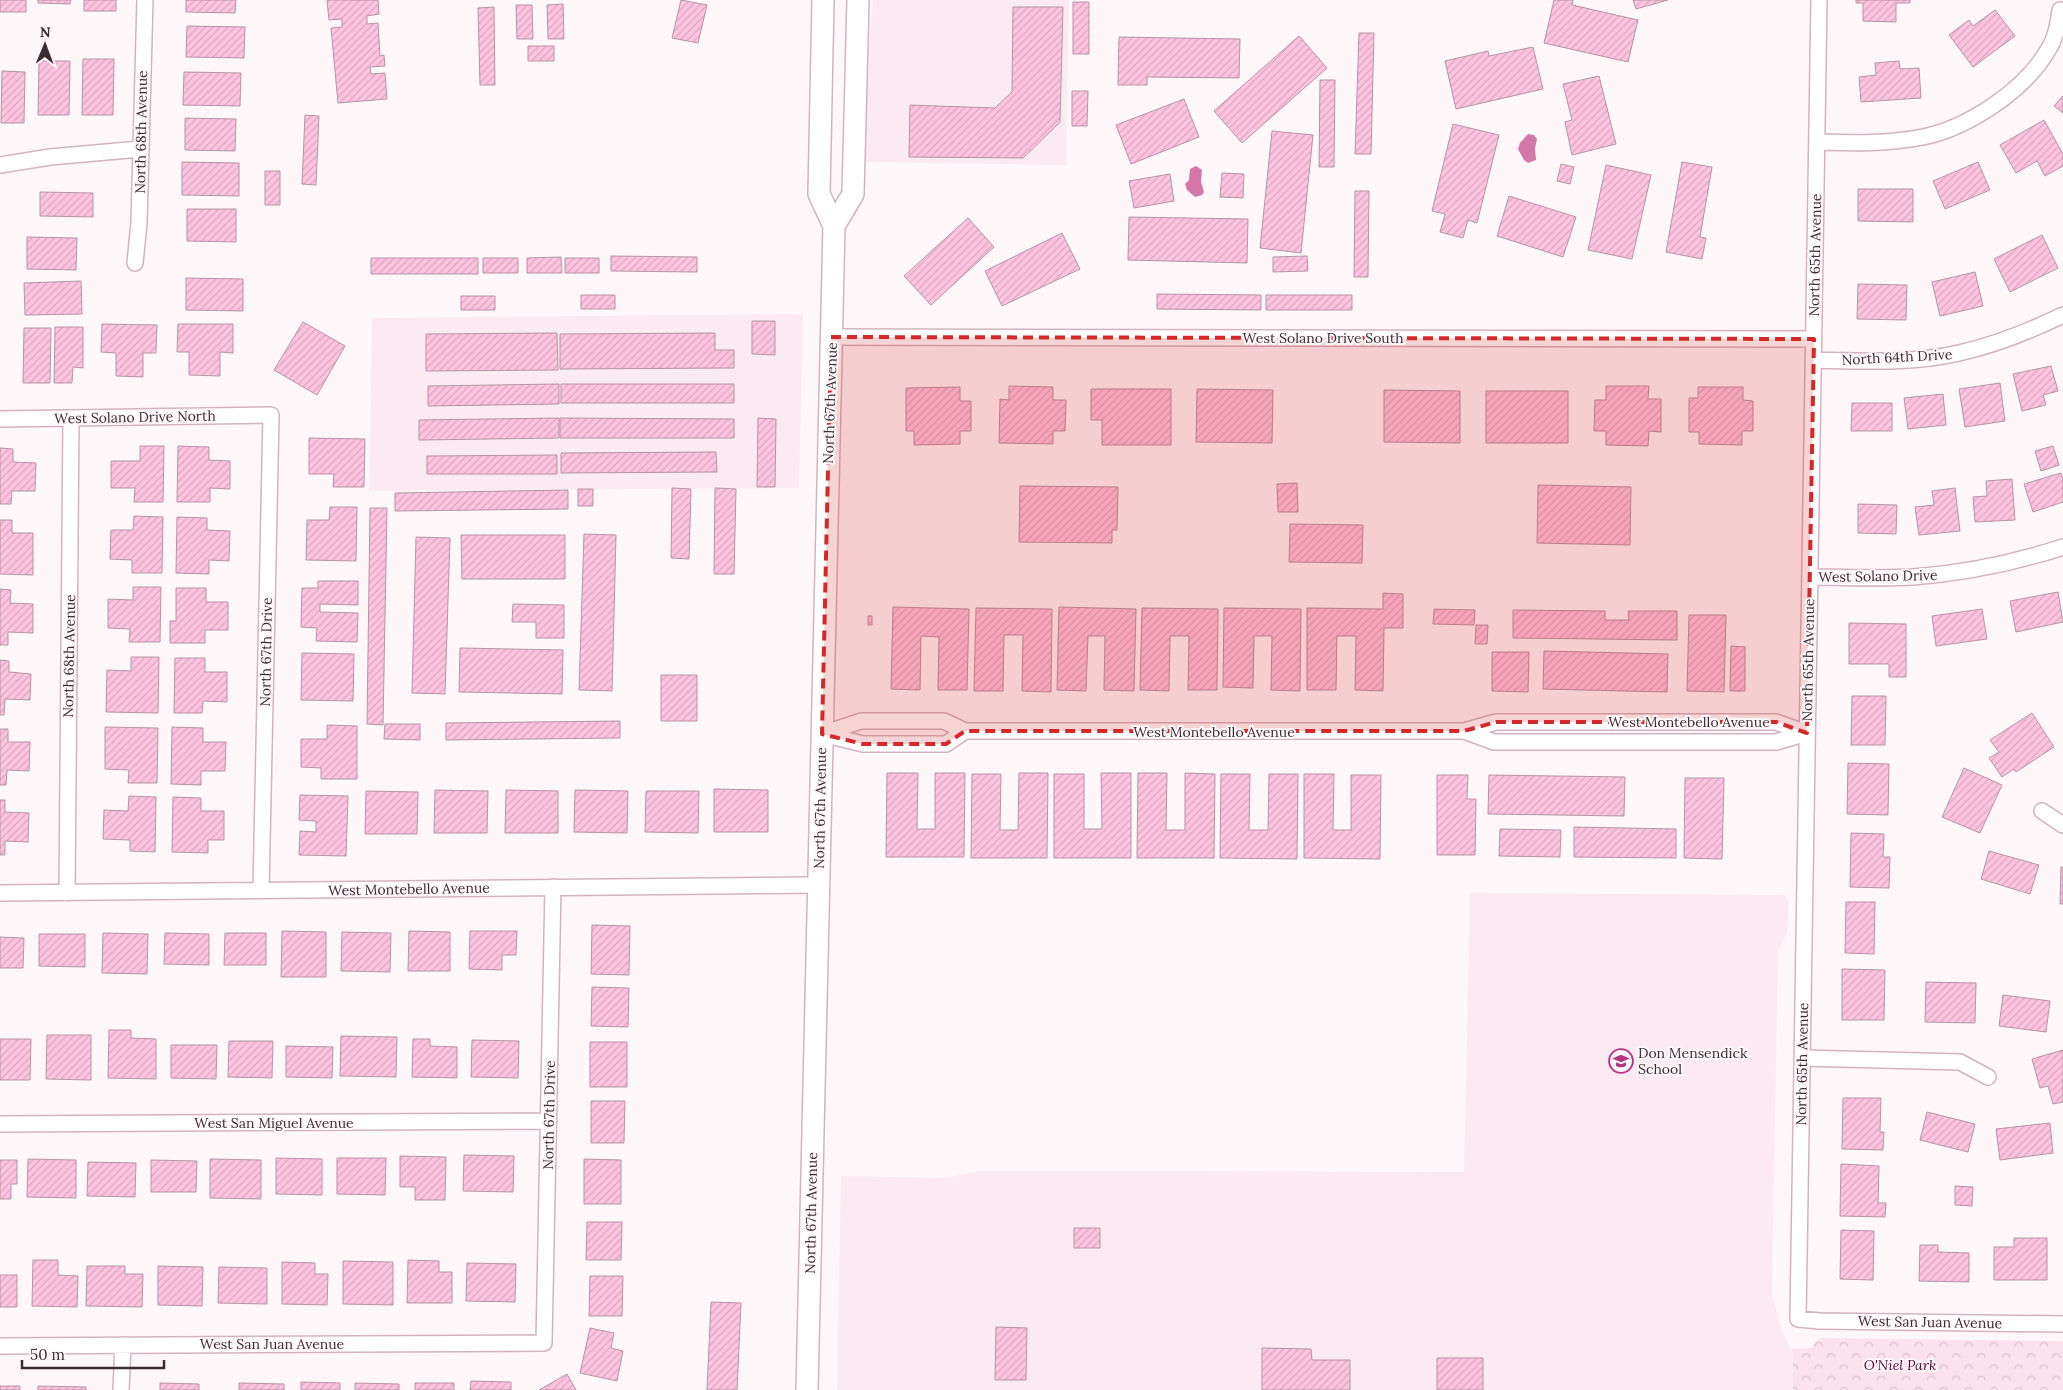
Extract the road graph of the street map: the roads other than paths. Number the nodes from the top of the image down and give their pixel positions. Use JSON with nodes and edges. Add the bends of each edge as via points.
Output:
{"nodes":[{"id":1,"x":145,"y":0,"type":"edge"},
{"id":2,"x":823,"y":0,"type":"edge"},
{"id":3,"x":858,"y":0,"type":"edge"},
{"id":4,"x":1819,"y":0,"type":"edge"},
{"id":5,"x":2060,"y":10,"type":"dead end"},
{"id":6,"x":1817,"y":142,"type":"junction"},
{"id":7,"x":140,"y":149,"type":"junction"},
{"id":8,"x":0,"y":165,"type":"edge"},
{"id":9,"x":834,"y":226,"type":"junction"},
{"id":10,"x":135,"y":263,"type":"dead end"},
{"id":11,"x":2063,"y":315,"type":"edge"},
{"id":12,"x":832,"y":337,"type":"junction"},
{"id":13,"x":1814,"y":339,"type":"junction"},
{"id":14,"x":1814,"y":360,"type":"junction"},
{"id":15,"x":271,"y":415,"type":"joint"},
{"id":16,"x":71,"y":418,"type":"junction"},
{"id":17,"x":0,"y":419,"type":"edge"},
{"id":18,"x":2063,"y":547,"type":"edge"},
{"id":19,"x":1810,"y":577,"type":"junction"},
{"id":20,"x":965,"y":732,"type":"junction"},
{"id":21,"x":1807,"y":733,"type":"junction"},
{"id":22,"x":822,"y":734,"type":"junction"},
{"id":23,"x":2042,"y":811,"type":"dead end"},
{"id":24,"x":2063,"y":825,"type":"edge"},
{"id":25,"x":818,"y":885,"type":"junction"},
{"id":26,"x":554,"y":887,"type":"junction"},
{"id":27,"x":260,"y":890,"type":"junction"},
{"id":28,"x":0,"y":893,"type":"edge"},
{"id":29,"x":67,"y":893,"type":"junction"},
{"id":30,"x":1802,"y":1058,"type":"junction"},
{"id":31,"x":1988,"y":1077,"type":"dead end"},
{"id":32,"x":549,"y":1121,"type":"junction"},
{"id":33,"x":0,"y":1124,"type":"edge"},
{"id":34,"x":1798,"y":1319,"type":"joint"},
{"id":35,"x":2063,"y":1324,"type":"edge"},
{"id":36,"x":544,"y":1342,"type":"joint"},
{"id":37,"x":123,"y":1345,"type":"junction"},
{"id":38,"x":0,"y":1346,"type":"edge"},
{"id":39,"x":121,"y":1390,"type":"edge"},
{"id":40,"x":807,"y":1390,"type":"edge"}],
"edges":[{"from":1,"to":7,"type":"street","name":"North 68th Avenue"},
{"from":2,"to":9,"type":"main road","name":"North 67th Avenue","via":[[819,194]]},
{"from":3,"to":9,"type":"main road","name":"North 67th Avenue","via":[[853,194]]},
{"from":4,"to":6,"type":"street","name":"North 65th Avenue"},
{"from":5,"to":6,"type":"street","via":[[2056,33],[2048,50],[2035,68],[1989,109],[1925,137],[1889,142]]},
{"from":6,"to":13,"type":"street","name":"North 65th Avenue"},
{"from":7,"to":8,"type":"street"},
{"from":7,"to":10,"type":"street","name":"North 68th Avenue"},
{"from":9,"to":12,"type":"main road","name":"North 67th Avenue"},
{"from":11,"to":14,"type":"street","name":"North 64th Drive","via":[[1996,343],[1958,354]]},
{"from":12,"to":13,"type":"street","name":"West Solano Drive South"},
{"from":12,"to":22,"type":"main road","name":"North 67th Avenue"},
{"from":13,"to":14,"type":"street","name":"North 65th Avenue"},
{"from":14,"to":19,"type":"street","name":"North 65th Avenue"},
{"from":15,"to":16,"type":"street","name":"West Solano Drive North"},
{"from":15,"to":27,"type":"street","name":"North 67th Drive"},
{"from":16,"to":17,"type":"street","name":"West Solano Drive North"},
{"from":16,"to":29,"type":"street","name":"North 68th Avenue"},
{"from":18,"to":19,"type":"street","name":"West Solano Drive","via":[[2025,559],[1952,573],[1911,577]]},
{"from":19,"to":21,"type":"street","name":"North 65th Avenue"},
{"from":20,"to":21,"type":"street","name":"West Montebello Avenue","via":[[1464,731],[1494,742],[1776,742]]},
{"from":20,"to":22,"type":"street","name":"West Montebello Avenue","via":[[946,744],[863,744]]},
{"from":20,"to":22,"type":"street","name":"West Montebello Avenue","via":[[944,721],[861,721]]},
{"from":21,"to":30,"type":"street","name":"North 65th Avenue"},
{"from":22,"to":25,"type":"main road","name":"North 67th Avenue"},
{"from":23,"to":24,"type":"street"},
{"from":25,"to":26,"type":"street","name":"West Montebello Avenue"},
{"from":25,"to":40,"type":"main road","name":"North 67th Avenue"},
{"from":26,"to":27,"type":"street","name":"West Montebello Avenue"},
{"from":26,"to":32,"type":"street","name":"North 67th Drive"},
{"from":27,"to":29,"type":"street","name":"West Montebello Avenue"},
{"from":28,"to":29,"type":"street","name":"West Montebello Avenue"},
{"from":30,"to":31,"type":"street","via":[[1960,1062]]},
{"from":30,"to":34,"type":"street","name":"North 65th Avenue"},
{"from":32,"to":33,"type":"street","name":"West San Miguel Avenue"},
{"from":32,"to":36,"type":"street","name":"North 67th Drive"},
{"from":34,"to":35,"type":"street","name":"West San Juan Avenue"},
{"from":36,"to":37,"type":"street","name":"West San Juan Avenue"},
{"from":37,"to":38,"type":"street","name":"West San Juan Avenue"},
{"from":37,"to":39,"type":"street"}]}
